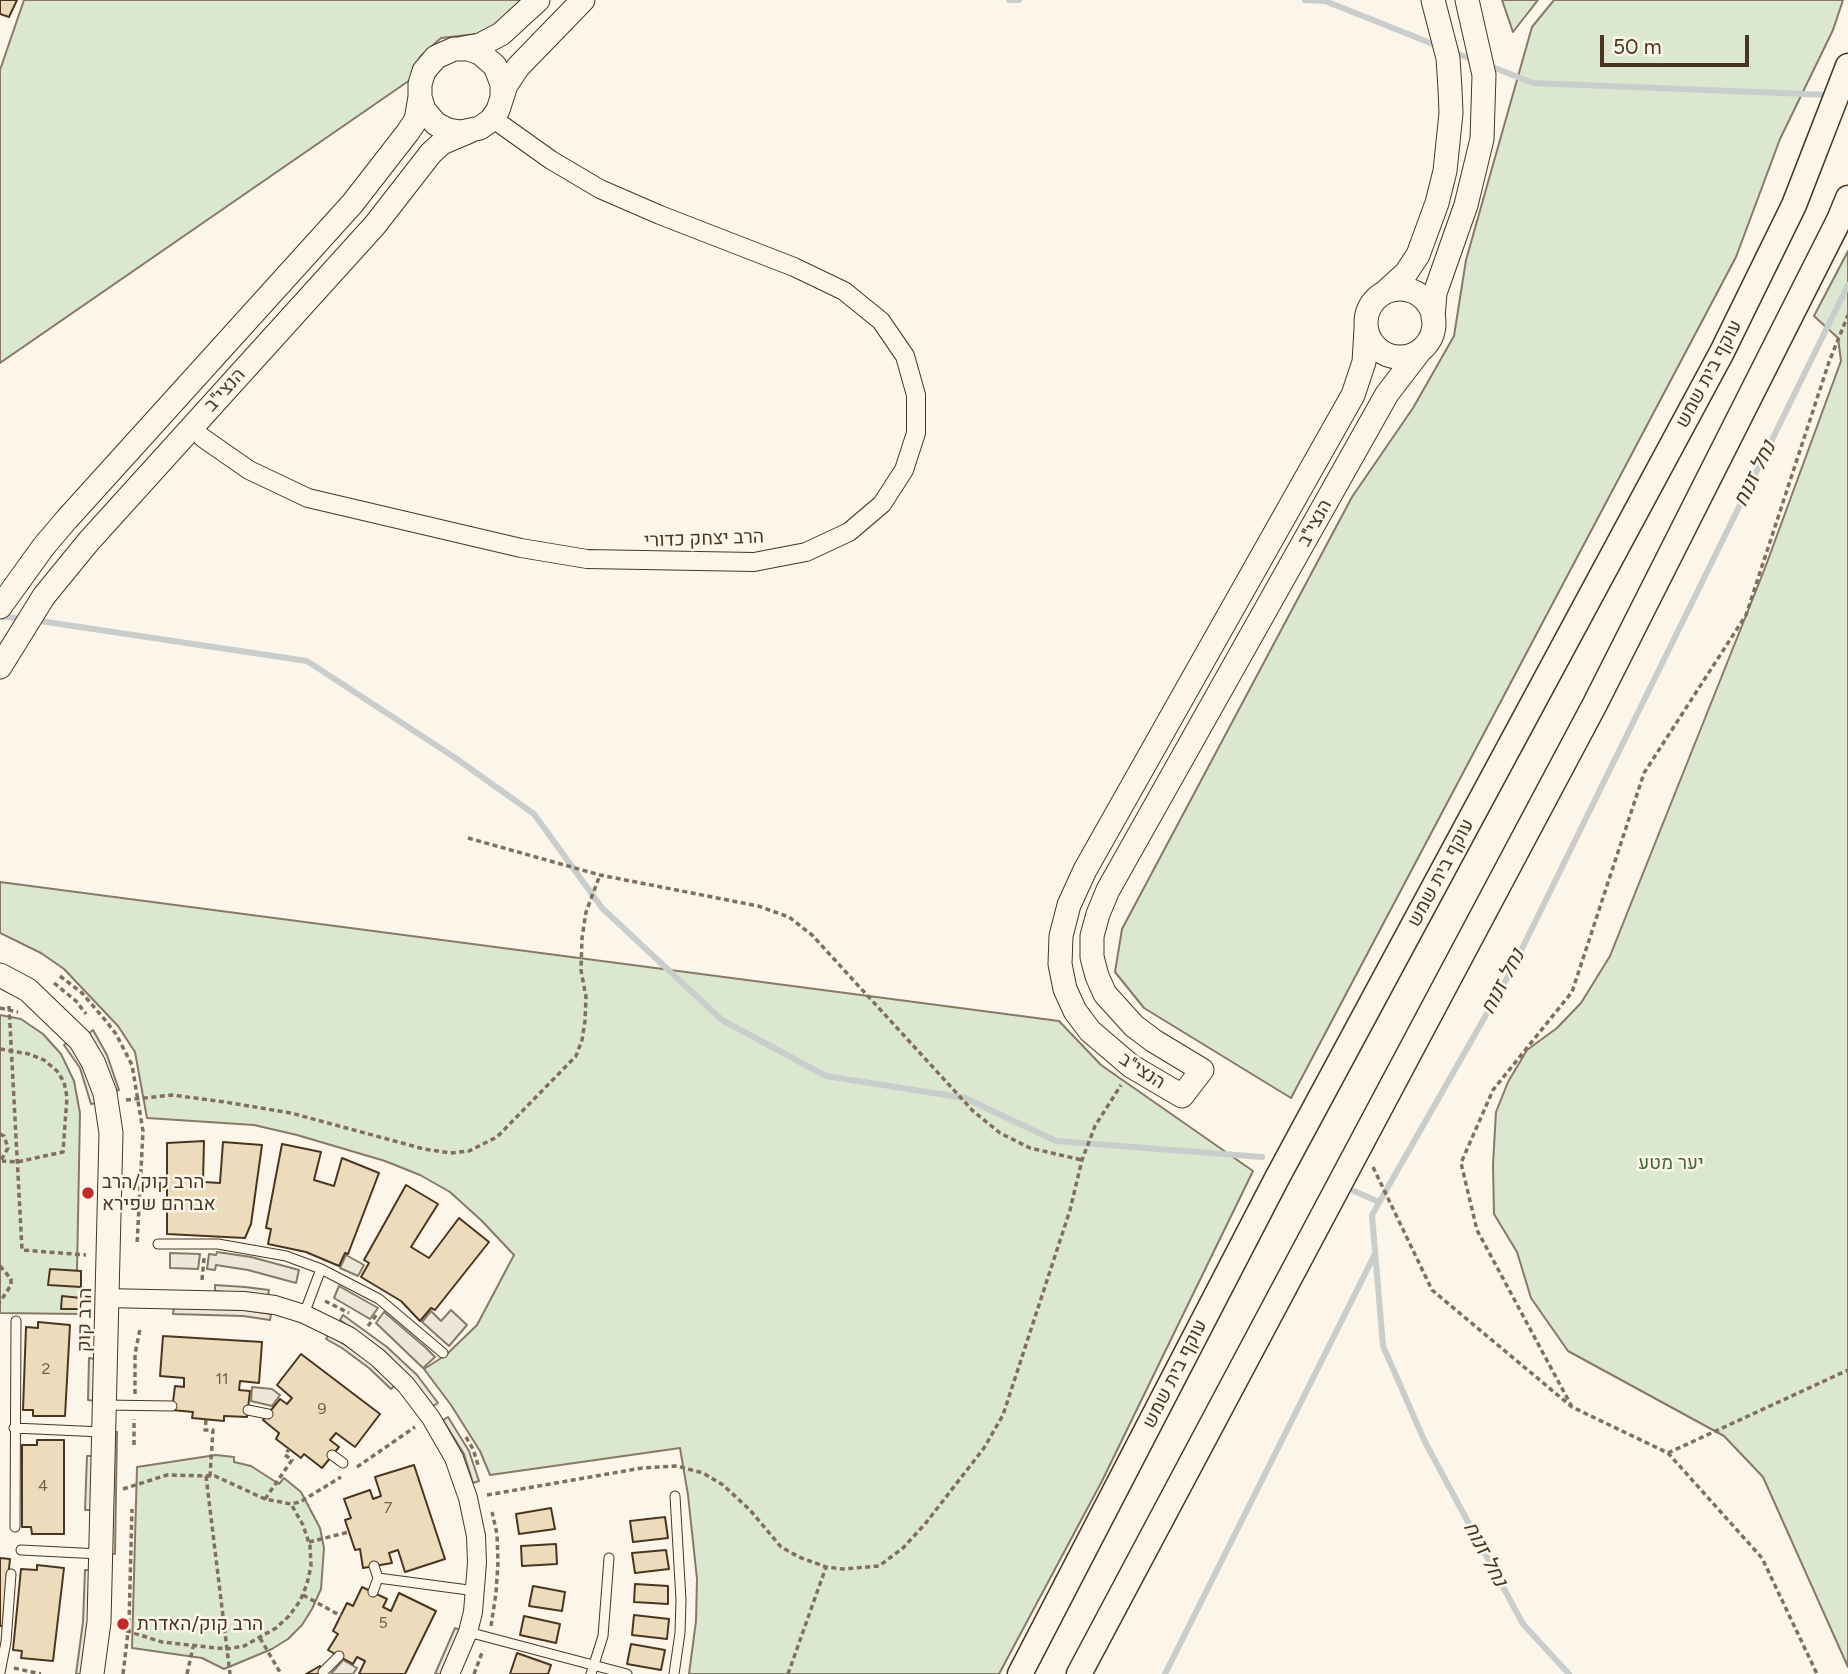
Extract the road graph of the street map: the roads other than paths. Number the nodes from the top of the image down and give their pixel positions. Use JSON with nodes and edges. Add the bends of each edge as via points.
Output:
{"nodes":[{"id":1,"x":538,"y":0,"type":"edge"},
{"id":2,"x":583,"y":0,"type":"edge"},
{"id":3,"x":1433,"y":0,"type":"edge"},
{"id":4,"x":1467,"y":0,"type":"edge"},
{"id":5,"x":461,"y":49,"type":"junction"},
{"id":6,"x":1848,"y":66,"type":"edge"},
{"id":7,"x":420,"y":97,"type":"junction"},
{"id":8,"x":502,"y":97,"type":"junction"},
{"id":9,"x":492,"y":118,"type":"junction"},
{"id":10,"x":468,"y":132,"type":"junction"},
{"id":11,"x":1848,"y":198,"type":"edge"},
{"id":12,"x":1384,"y":293,"type":"junction"},
{"id":13,"x":1433,"y":318,"type":"junction"},
{"id":14,"x":1366,"y":329,"type":"junction"},
{"id":15,"x":1420,"y":351,"type":"junction"},
{"id":16,"x":192,"y":427,"type":"junction"},
{"id":17,"x":0,"y":607,"type":"edge"},
{"id":18,"x":0,"y":667,"type":"edge"},
{"id":19,"x":0,"y":975,"type":"edge"},
{"id":20,"x":6,"y":1003,"type":"edge"},
{"id":21,"x":57,"y":1016,"type":"junction"},
{"id":22,"x":158,"y":1244,"type":"dead end"},
{"id":23,"x":321,"y":1269,"type":"junction"},
{"id":24,"x":105,"y":1298,"type":"junction"},
{"id":25,"x":303,"y":1314,"type":"junction"},
{"id":26,"x":16,"y":1321,"type":"dead end"},
{"id":27,"x":443,"y":1353,"type":"dead end"},
{"id":28,"x":103,"y":1405,"type":"junction"},
{"id":29,"x":172,"y":1406,"type":"dead end"},
{"id":30,"x":248,"y":1410,"type":"dead end"},
{"id":31,"x":268,"y":1414,"type":"dead end"},
{"id":32,"x":14,"y":1428,"type":"junction"},
{"id":33,"x":102,"y":1432,"type":"junction"},
{"id":34,"x":332,"y":1455,"type":"dead end"},
{"id":35,"x":343,"y":1463,"type":"dead end"},
{"id":36,"x":676,"y":1496,"type":"dead end"},
{"id":37,"x":15,"y":1527,"type":"dead end"},
{"id":38,"x":21,"y":1549,"type":"dead end"},
{"id":39,"x":100,"y":1554,"type":"junction"},
{"id":40,"x":609,"y":1558,"type":"dead end"},
{"id":41,"x":374,"y":1566,"type":"dead end"},
{"id":42,"x":11,"y":1574,"type":"dead end"},
{"id":43,"x":378,"y":1578,"type":"junction"},
{"id":44,"x":476,"y":1591,"type":"junction"},
{"id":45,"x":373,"y":1592,"type":"dead end"},
{"id":46,"x":468,"y":1632,"type":"junction"},
{"id":47,"x":339,"y":1656,"type":"dead end"},
{"id":48,"x":1,"y":1669,"type":"edge"},
{"id":49,"x":593,"y":1670,"type":"edge"},
{"id":50,"x":323,"y":1672,"type":"dead end"},
{"id":51,"x":92,"y":1674,"type":"edge"},
{"id":52,"x":450,"y":1674,"type":"edge"},
{"id":53,"x":626,"y":1674,"type":"edge"},
{"id":54,"x":674,"y":1674,"type":"edge"},
{"id":55,"x":1020,"y":1674,"type":"edge"},
{"id":56,"x":1079,"y":1674,"type":"edge"}],
"edges":[{"from":1,"to":5,"type":"street","via":[[501,34]]},
{"from":2,"to":8,"type":"street","via":[[524,60]]},
{"from":3,"to":12,"type":"street","via":[[1448,58],[1451,113],[1445,171],[1418,255]]},
{"from":4,"to":13,"type":"street","via":[[1484,75],[1482,139],[1466,205],[1435,293]]},
{"from":5,"to":7,"type":"street","via":[[431,61],[421,77]]},
{"from":5,"to":8,"type":"street","via":[[491,61],[501,77]]},
{"from":6,"to":55,"type":"main road","name":"עוקף בית שמש","via":[[1794,205],[1722,352],[1276,1180]]},
{"from":7,"to":10,"type":"street","via":[[436,124]]},
{"from":7,"to":17,"type":"street","name":"הנצי\"ב","via":[[416,120],[352,204],[59,528]]},
{"from":8,"to":9,"type":"street"},
{"from":9,"to":10,"type":"street"},
{"from":9,"to":16,"type":"street","name":"הרב יצחק כדורי","via":[[600,189],[794,267],[844,291],[881,321],[905,356],[916,394],[916,433],[904,470],[881,504],[849,532],[806,552],[754,562],[587,559],[308,498],[262,478]]},
{"from":10,"to":16,"type":"street","name":"הנצי\"ב","via":[[450,138],[431,153],[375,225]]},
{"from":11,"to":56,"type":"main road","via":[[1595,704]]},
{"from":12,"to":13,"type":"street","via":[[1399,289],[1415,293],[1427,303]]},
{"from":12,"to":14,"type":"street","via":[[1369,308]]},
{"from":13,"to":15,"type":"street","via":[[1432,334]]},
{"from":14,"to":15,"type":"street","via":[[1372,343],[1389,356],[1405,357]]},
{"from":14,"to":15,"type":"street","name":"הנצי\"ב","via":[[1364,362],[1353,395],[1084,870],[1061,936],[1065,989],[1090,1031],[1132,1067],[1182,1096],[1202,1070],[1154,1041],[1105,994],[1092,957],[1097,914],[1387,394]]},
{"from":16,"to":18,"type":"street","name":"הנצי\"ב","via":[[66,567]]},
{"from":19,"to":21,"type":"street","name":"הרב קוק","via":[[28,990]]},
{"from":20,"to":21,"type":"street","name":"הרב קוק","via":[[16,996]]},
{"from":21,"to":24,"type":"street","name":"הרב קוק","via":[[80,1040],[105,1093],[111,1133],[93,1259]]},
{"from":22,"to":23,"type":"lane","via":[[230,1245],[286,1256]]},
{"from":23,"to":25,"type":"lane"},
{"from":23,"to":27,"type":"lane","via":[[379,1299]]},
{"from":24,"to":25,"type":"street","via":[[244,1301]]},
{"from":24,"to":28,"type":"street","name":"הרב קוק"},
{"from":25,"to":44,"type":"street","via":[[349,1336],[378,1358],[431,1418],[454,1458],[467,1498],[476,1536]]},
{"from":26,"to":32,"type":"lane"},
{"from":28,"to":29,"type":"lane"},
{"from":28,"to":33,"type":"street","name":"הרב קוק"},
{"from":30,"to":31,"type":"lane"},
{"from":32,"to":33,"type":"lane"},
{"from":32,"to":37,"type":"lane"},
{"from":33,"to":39,"type":"street","name":"הרב קוק"},
{"from":34,"to":35,"type":"lane"},
{"from":36,"to":54,"type":"lane","via":[[681,1600]]},
{"from":38,"to":39,"type":"lane"},
{"from":39,"to":51,"type":"street","name":"הרב קוק","via":[[99,1622]]},
{"from":40,"to":49,"type":"lane","via":[[603,1636]]},
{"from":41,"to":43,"type":"lane"},
{"from":42,"to":48,"type":"lane"},
{"from":43,"to":44,"type":"lane"},
{"from":43,"to":45,"type":"lane"},
{"from":44,"to":46,"type":"street"},
{"from":46,"to":49,"type":"lane"},
{"from":46,"to":52,"type":"street"},
{"from":47,"to":50,"type":"lane"},
{"from":49,"to":53,"type":"lane"}]}
